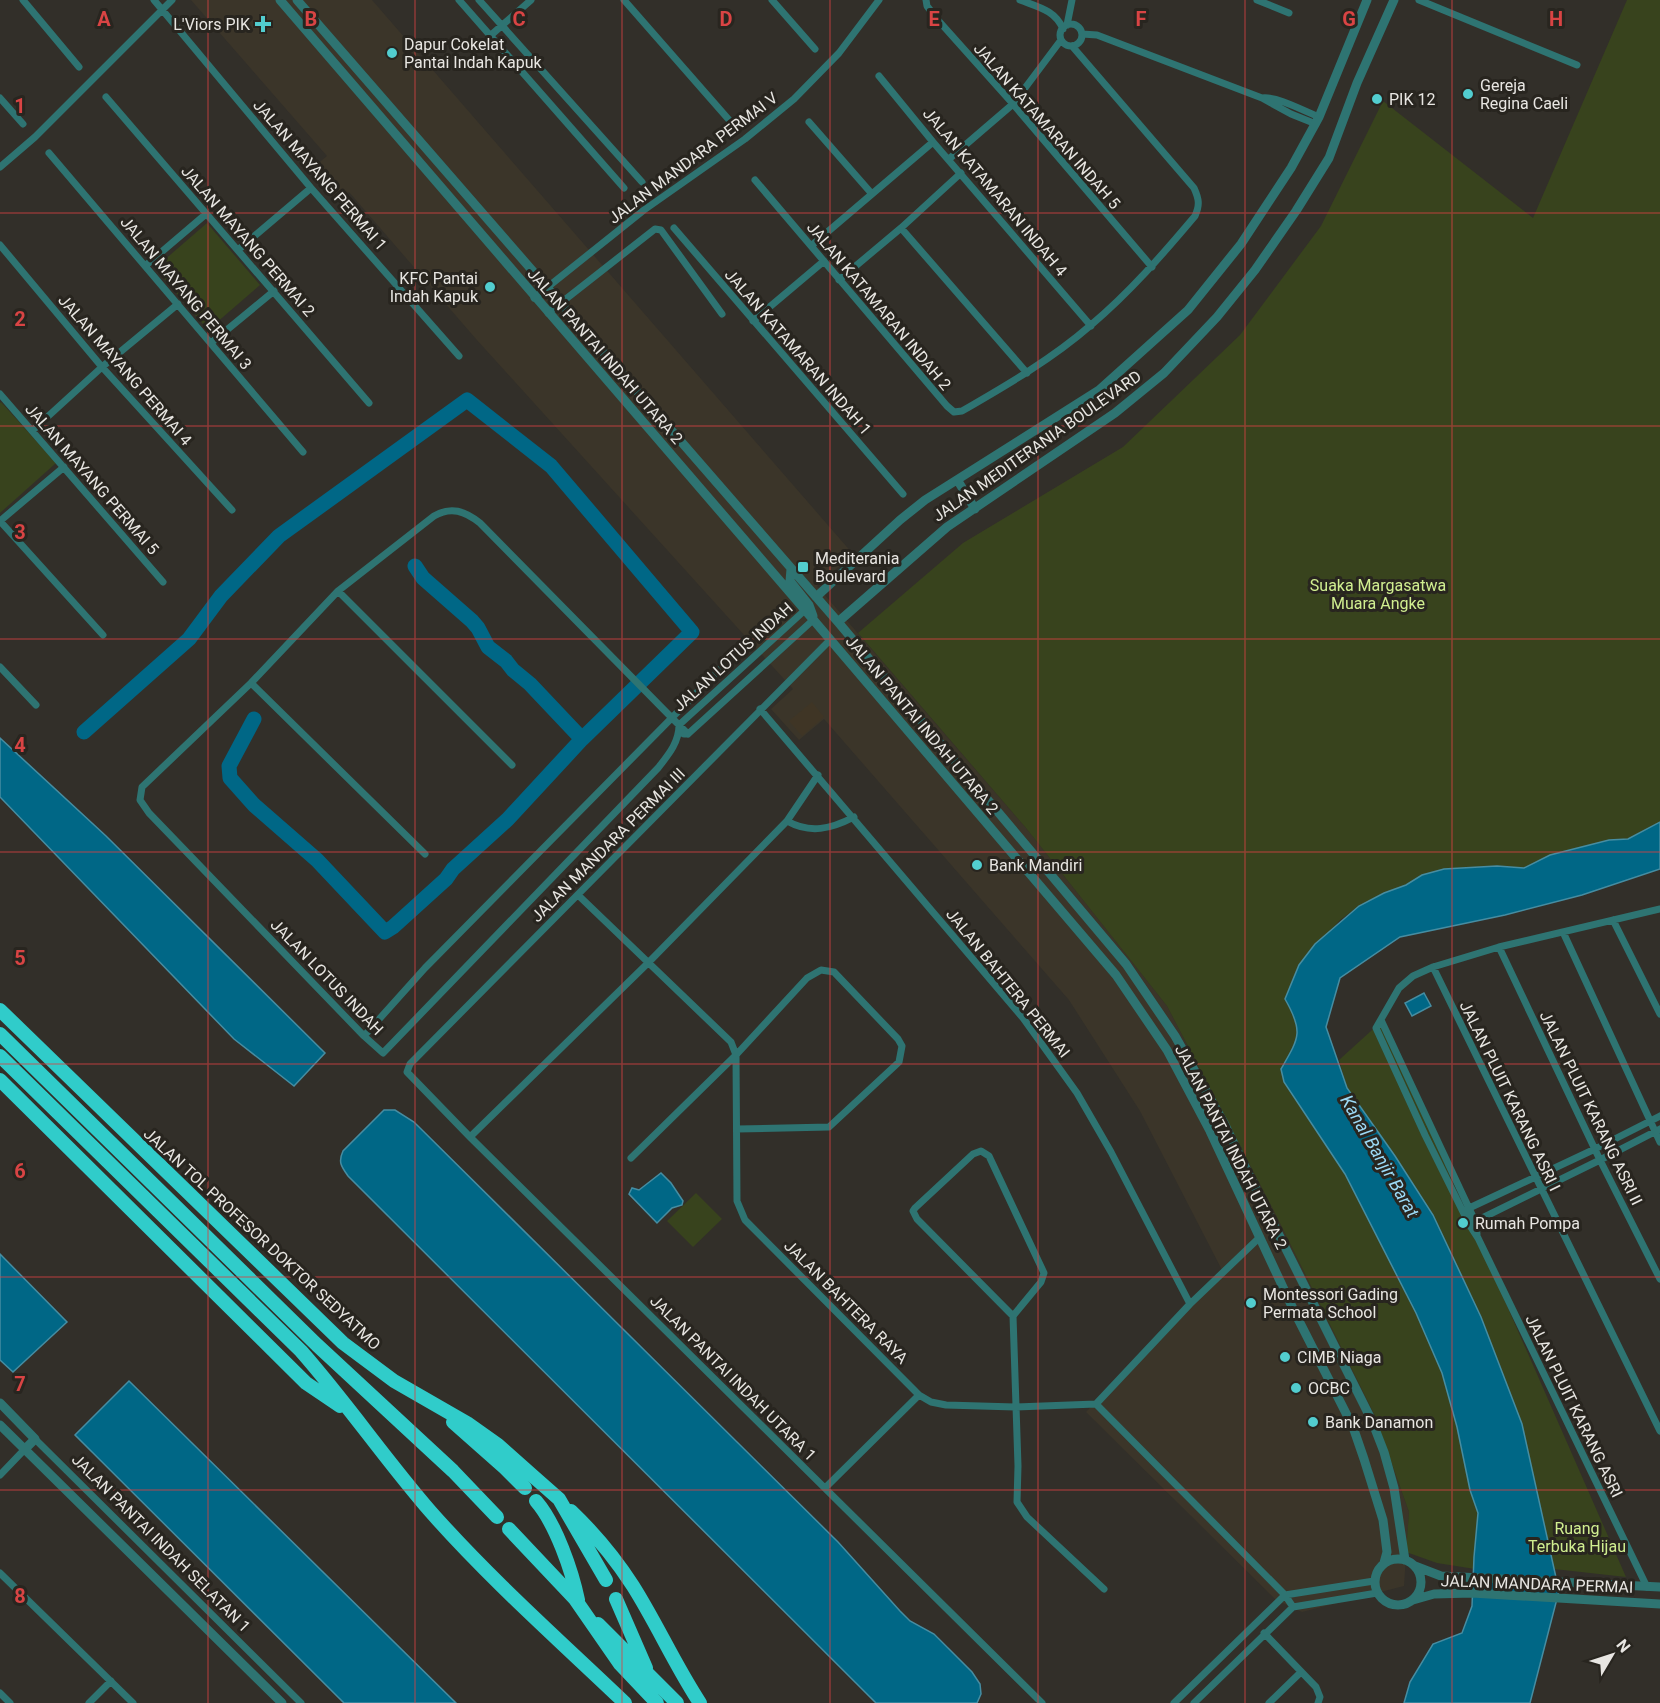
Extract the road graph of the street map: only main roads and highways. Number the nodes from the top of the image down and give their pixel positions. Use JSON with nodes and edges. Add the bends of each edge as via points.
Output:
{"nodes":[{"id":1,"x":0,"y":1010,"type":"edge"},
{"id":2,"x":0,"y":1034,"type":"edge"},
{"id":3,"x":0,"y":1056,"type":"edge"},
{"id":4,"x":0,"y":1080,"type":"edge"},
{"id":5,"x":432,"y":1403,"type":"junction"},
{"id":6,"x":350,"y":1412,"type":"junction"},
{"id":7,"x":525,"y":1488,"type":"dead end"},
{"id":8,"x":559,"y":1499,"type":"junction"},
{"id":9,"x":536,"y":1501,"type":"dead end"},
{"id":10,"x":497,"y":1517,"type":"dead end"},
{"id":11,"x":508,"y":1529,"type":"dead end"},
{"id":12,"x":606,"y":1580,"type":"dead end"},
{"id":13,"x":616,"y":1599,"type":"dead end"},
{"id":14,"x":580,"y":1606,"type":"junction"},
{"id":15,"x":650,"y":1676,"type":"junction"},
{"id":16,"x":625,"y":1703,"type":"edge"},
{"id":17,"x":657,"y":1703,"type":"edge"},
{"id":18,"x":677,"y":1703,"type":"edge"},
{"id":19,"x":700,"y":1703,"type":"edge"}],
"edges":[{"from":1,"to":5,"type":"highway","name":"JALAN TOL PROFESOR DOKTOR SEDYATMO","via":[[343,1343]]},
{"from":2,"to":10,"type":"highway","name":"JALAN TOL PROFESOR DOKTOR SEDYATMO"},
{"from":3,"to":6,"type":"highway","via":[[301,1351]]},
{"from":4,"to":6,"type":"highway","via":[[306,1383]]},
{"from":5,"to":7,"type":"highway"},
{"from":5,"to":8,"type":"highway","name":"JALAN TOL PROFESOR DOKTOR SEDYATMO","via":[[498,1445]]},
{"from":6,"to":16,"type":"highway","via":[[458,1542]]},
{"from":8,"to":12,"type":"highway","name":"JALAN TOL PROFESOR DOKTOR SEDYATMO"},
{"from":8,"to":19,"type":"highway","via":[[609,1552]]},
{"from":9,"to":14,"type":"highway","via":[[558,1541]]},
{"from":11,"to":14,"type":"highway"},
{"from":13,"to":15,"type":"highway"},
{"from":14,"to":15,"type":"highway"},
{"from":14,"to":17,"type":"highway","via":[[621,1664]]},
{"from":15,"to":18,"type":"highway"}]}
